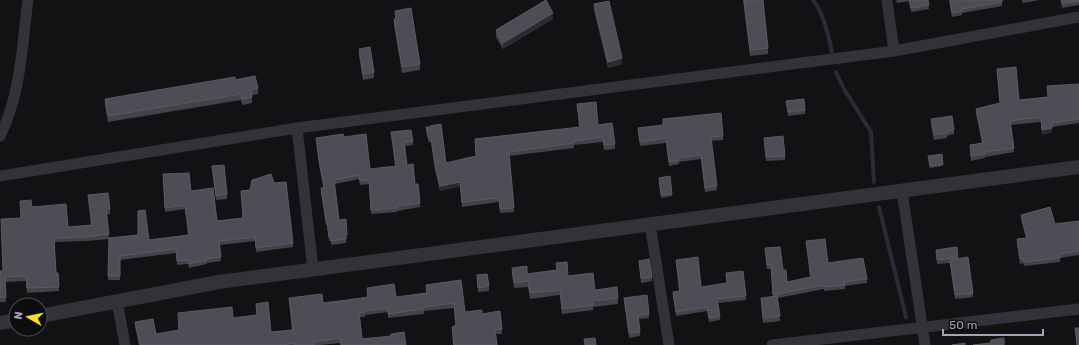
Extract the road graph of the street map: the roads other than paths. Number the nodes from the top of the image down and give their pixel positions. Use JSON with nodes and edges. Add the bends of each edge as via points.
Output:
{"nodes":[{"id":1,"x":28,"y":0,"type":"edge"},
{"id":2,"x":887,"y":0,"type":"edge"},
{"id":3,"x":1079,"y":17,"type":"edge"},
{"id":4,"x":894,"y":51,"type":"junction"},
{"id":5,"x":297,"y":128,"type":"junction"},
{"id":6,"x":0,"y":136,"type":"edge"},
{"id":7,"x":1079,"y":168,"type":"edge"},
{"id":8,"x":0,"y":176,"type":"edge"},
{"id":9,"x":902,"y":191,"type":"junction"},
{"id":10,"x":650,"y":224,"type":"junction"},
{"id":11,"x":313,"y":269,"type":"junction"},
{"id":12,"x":117,"y":301,"type":"junction"},
{"id":13,"x":1079,"y":308,"type":"edge"},
{"id":14,"x":48,"y":314,"type":"edge"},
{"id":15,"x":922,"y":328,"type":"junction"},
{"id":16,"x":792,"y":344,"type":"edge"},
{"id":17,"x":125,"y":345,"type":"edge"},
{"id":18,"x":669,"y":345,"type":"edge"},
{"id":19,"x":772,"y":345,"type":"edge"},
{"id":20,"x":924,"y":345,"type":"edge"}],
"edges":[{"from":1,"to":6,"type":"street","via":[[15,97]]},
{"from":2,"to":4,"type":"street"},
{"from":3,"to":4,"type":"street"},
{"from":4,"to":5,"type":"street"},
{"from":5,"to":8,"type":"street"},
{"from":5,"to":11,"type":"street"},
{"from":7,"to":9,"type":"street"},
{"from":9,"to":10,"type":"street"},
{"from":9,"to":15,"type":"street"},
{"from":10,"to":11,"type":"street"},
{"from":10,"to":18,"type":"street"},
{"from":11,"to":12,"type":"street","via":[[219,282]]},
{"from":12,"to":14,"type":"street"},
{"from":12,"to":17,"type":"street"},
{"from":13,"to":15,"type":"street"},
{"from":15,"to":16,"type":"street"},
{"from":15,"to":20,"type":"street"},
{"from":16,"to":19,"type":"street"}]}
